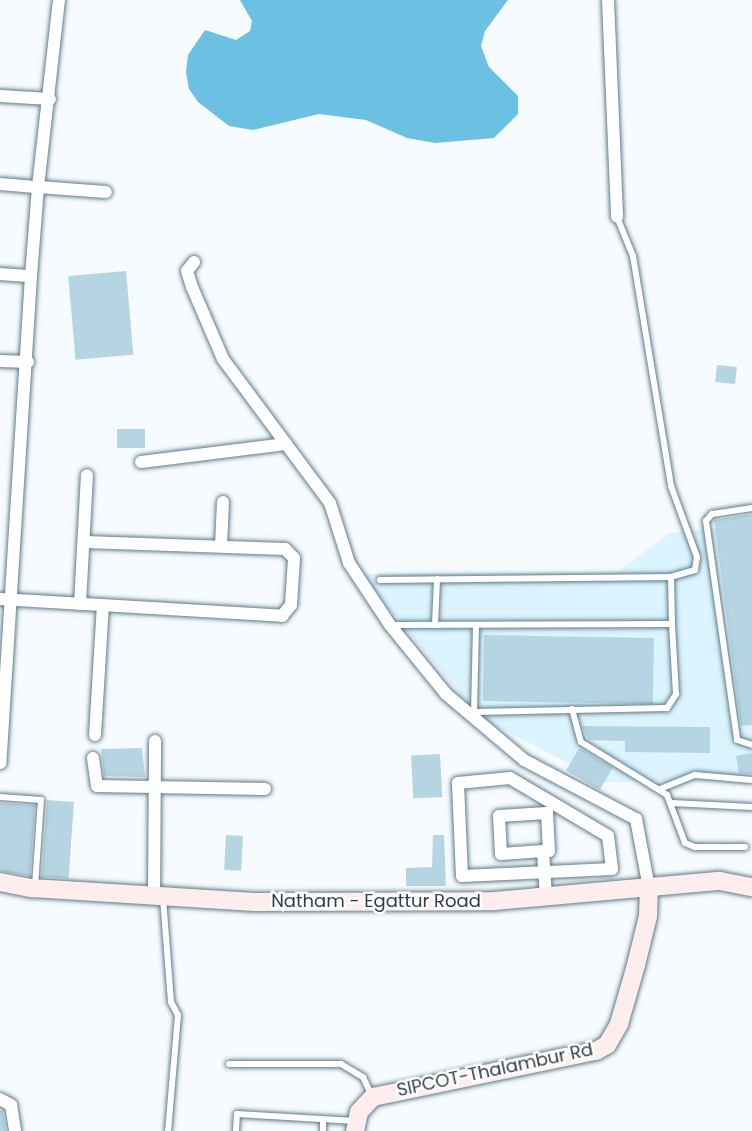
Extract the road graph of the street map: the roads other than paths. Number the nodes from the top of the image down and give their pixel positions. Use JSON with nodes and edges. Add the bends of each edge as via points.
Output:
{"nodes":[{"id":1,"x":58,"y":0,"type":"edge"},
{"id":2,"x":608,"y":0,"type":"edge"},
{"id":3,"x":0,"y":96,"type":"edge"},
{"id":4,"x":50,"y":99,"type":"junction"},
{"id":5,"x":0,"y":184,"type":"edge"},
{"id":6,"x":38,"y":187,"type":"junction"},
{"id":7,"x":106,"y":192,"type":"dead end"},
{"id":8,"x":617,"y":217,"type":"joint"},
{"id":9,"x":194,"y":262,"type":"dead end"},
{"id":10,"x":0,"y":274,"type":"edge"},
{"id":11,"x":31,"y":276,"type":"junction"},
{"id":12,"x":0,"y":361,"type":"edge"},
{"id":13,"x":28,"y":362,"type":"junction"},
{"id":14,"x":286,"y":444,"type":"junction"},
{"id":15,"x":141,"y":462,"type":"dead end"},
{"id":16,"x":87,"y":475,"type":"dead end"},
{"id":17,"x":223,"y":502,"type":"dead end"},
{"id":18,"x":752,"y":508,"type":"edge"},
{"id":19,"x":84,"y":541,"type":"junction"},
{"id":20,"x":221,"y":546,"type":"junction"},
{"id":21,"x":671,"y":578,"type":"junction"},
{"id":22,"x":437,"y":579,"type":"junction"},
{"id":23,"x":380,"y":580,"type":"dead end"},
{"id":24,"x":6,"y":599,"type":"edge"},
{"id":25,"x":80,"y":604,"type":"junction"},
{"id":26,"x":103,"y":604,"type":"junction"},
{"id":27,"x":672,"y":624,"type":"junction"},
{"id":28,"x":390,"y":625,"type":"junction"},
{"id":29,"x":435,"y":625,"type":"junction"},
{"id":30,"x":475,"y":625,"type":"junction"},
{"id":31,"x":3,"y":686,"type":"edge"},
{"id":32,"x":572,"y":709,"type":"junction"},
{"id":33,"x":95,"y":734,"type":"dead end"},
{"id":34,"x":155,"y":741,"type":"dead end"},
{"id":35,"x":752,"y":745,"type":"edge"},
{"id":36,"x":93,"y":758,"type":"dead end"},
{"id":37,"x":0,"y":763,"type":"edge"},
{"id":38,"x":752,"y":779,"type":"edge"},
{"id":39,"x":154,"y":787,"type":"junction"},
{"id":40,"x":265,"y":789,"type":"dead end"},
{"id":41,"x":660,"y":789,"type":"junction"},
{"id":42,"x":0,"y":797,"type":"edge"},
{"id":43,"x":672,"y":803,"type":"junction"},
{"id":44,"x":752,"y":807,"type":"edge"},
{"id":45,"x":745,"y":847,"type":"dead end"},
{"id":46,"x":542,"y":851,"type":"junction"},
{"id":47,"x":545,"y":875,"type":"junction"},
{"id":48,"x":0,"y":882,"type":"edge"},
{"id":49,"x":752,"y":887,"type":"edge"},
{"id":50,"x":35,"y":888,"type":"junction"},
{"id":51,"x":649,"y":888,"type":"junction"},
{"id":52,"x":158,"y":895,"type":"junction"},
{"id":53,"x":546,"y":897,"type":"junction"},
{"id":54,"x":229,"y":1064,"type":"dead end"},
{"id":55,"x":373,"y":1097,"type":"junction"},
{"id":56,"x":0,"y":1100,"type":"edge"},
{"id":57,"x":324,"y":1120,"type":"junction"},
{"id":58,"x":356,"y":1126,"type":"edge"},
{"id":59,"x":15,"y":1131,"type":"edge"},
{"id":60,"x":168,"y":1131,"type":"edge"},
{"id":61,"x":236,"y":1131,"type":"edge"},
{"id":62,"x":323,"y":1131,"type":"edge"}],
"edges":[{"from":1,"to":4,"type":"street"},
{"from":2,"to":8,"type":"street"},
{"from":3,"to":4,"type":"street"},
{"from":4,"to":6,"type":"street"},
{"from":5,"to":6,"type":"street"},
{"from":6,"to":7,"type":"street"},
{"from":6,"to":11,"type":"street"},
{"from":8,"to":21,"type":"lane","via":[[633,256],[671,486],[697,557],[695,570]]},
{"from":9,"to":14,"type":"street","name":"SIPCOT-Thalambur Rd","via":[[187,271],[191,287],[220,352]]},
{"from":10,"to":11,"type":"street"},
{"from":11,"to":13,"type":"street"},
{"from":12,"to":13,"type":"street"},
{"from":13,"to":24,"type":"street"},
{"from":14,"to":15,"type":"street"},
{"from":14,"to":28,"type":"street","name":"SIPCOT-Thalambur Rd","via":[[330,503],[349,563]]},
{"from":16,"to":19,"type":"street"},
{"from":17,"to":20,"type":"street"},
{"from":18,"to":35,"type":"lane","via":[[712,514],[706,521],[737,740]]},
{"from":19,"to":20,"type":"street"},
{"from":19,"to":25,"type":"street"},
{"from":20,"to":26,"type":"street","via":[[285,549],[293,554],[288,611],[282,615]]},
{"from":21,"to":22,"type":"lane"},
{"from":21,"to":27,"type":"lane"},
{"from":22,"to":23,"type":"lane"},
{"from":22,"to":29,"type":"lane"},
{"from":24,"to":25,"type":"street"},
{"from":24,"to":31,"type":"street"},
{"from":25,"to":26,"type":"street"},
{"from":26,"to":33,"type":"street"},
{"from":27,"to":30,"type":"lane"},
{"from":27,"to":32,"type":"lane","via":[[676,694],[667,708]]},
{"from":28,"to":29,"type":"lane"},
{"from":28,"to":51,"type":"street","name":"SIPCOT-Thalambur Rd","via":[[446,694],[524,760],[636,819]]},
{"from":29,"to":30,"type":"lane"},
{"from":30,"to":32,"type":"lane","via":[[474,712]]},
{"from":31,"to":37,"type":"street"},
{"from":32,"to":41,"type":"lane","via":[[581,742]]},
{"from":34,"to":39,"type":"street"},
{"from":36,"to":39,"type":"street","via":[[97,786]]},
{"from":38,"to":41,"type":"lane","via":[[687,776]]},
{"from":39,"to":40,"type":"street"},
{"from":39,"to":52,"type":"street"},
{"from":41,"to":43,"type":"lane"},
{"from":42,"to":50,"type":"lane","via":[[41,800]]},
{"from":43,"to":44,"type":"lane"},
{"from":43,"to":45,"type":"lane","via":[[685,843]]},
{"from":46,"to":46,"type":"street","via":[[501,854],[499,816],[547,813],[550,850]]},
{"from":46,"to":47,"type":"street"},
{"from":47,"to":47,"type":"street","via":[[612,869],[608,836],[510,778],[458,783],[463,876]]},
{"from":47,"to":53,"type":"street"},
{"from":48,"to":50,"type":"street","name":"Natham - Egattur Road"},
{"from":49,"to":51,"type":"street","name":"Natham - Egattur Road","via":[[720,881]]},
{"from":50,"to":52,"type":"street","name":"Natham - Egattur Road"},
{"from":51,"to":53,"type":"street","name":"Natham - Egattur Road"},
{"from":51,"to":55,"type":"street","name":"SIPCOT-Thalambur Rd","via":[[648,916],[636,965],[619,1024],[607,1045]]},
{"from":52,"to":53,"type":"street","name":"Natham - Egattur Road","via":[[255,902]]},
{"from":52,"to":60,"type":"lane","via":[[171,1002],[178,1015]]},
{"from":54,"to":55,"type":"lane","via":[[341,1064],[363,1077]]},
{"from":55,"to":58,"type":"street","name":"SIPCOT-Thalambur Rd"},
{"from":56,"to":59,"type":"street","via":[[11,1105]]},
{"from":57,"to":58,"type":"lane"},
{"from":57,"to":61,"type":"lane","via":[[237,1114]]},
{"from":57,"to":62,"type":"lane"}]}
